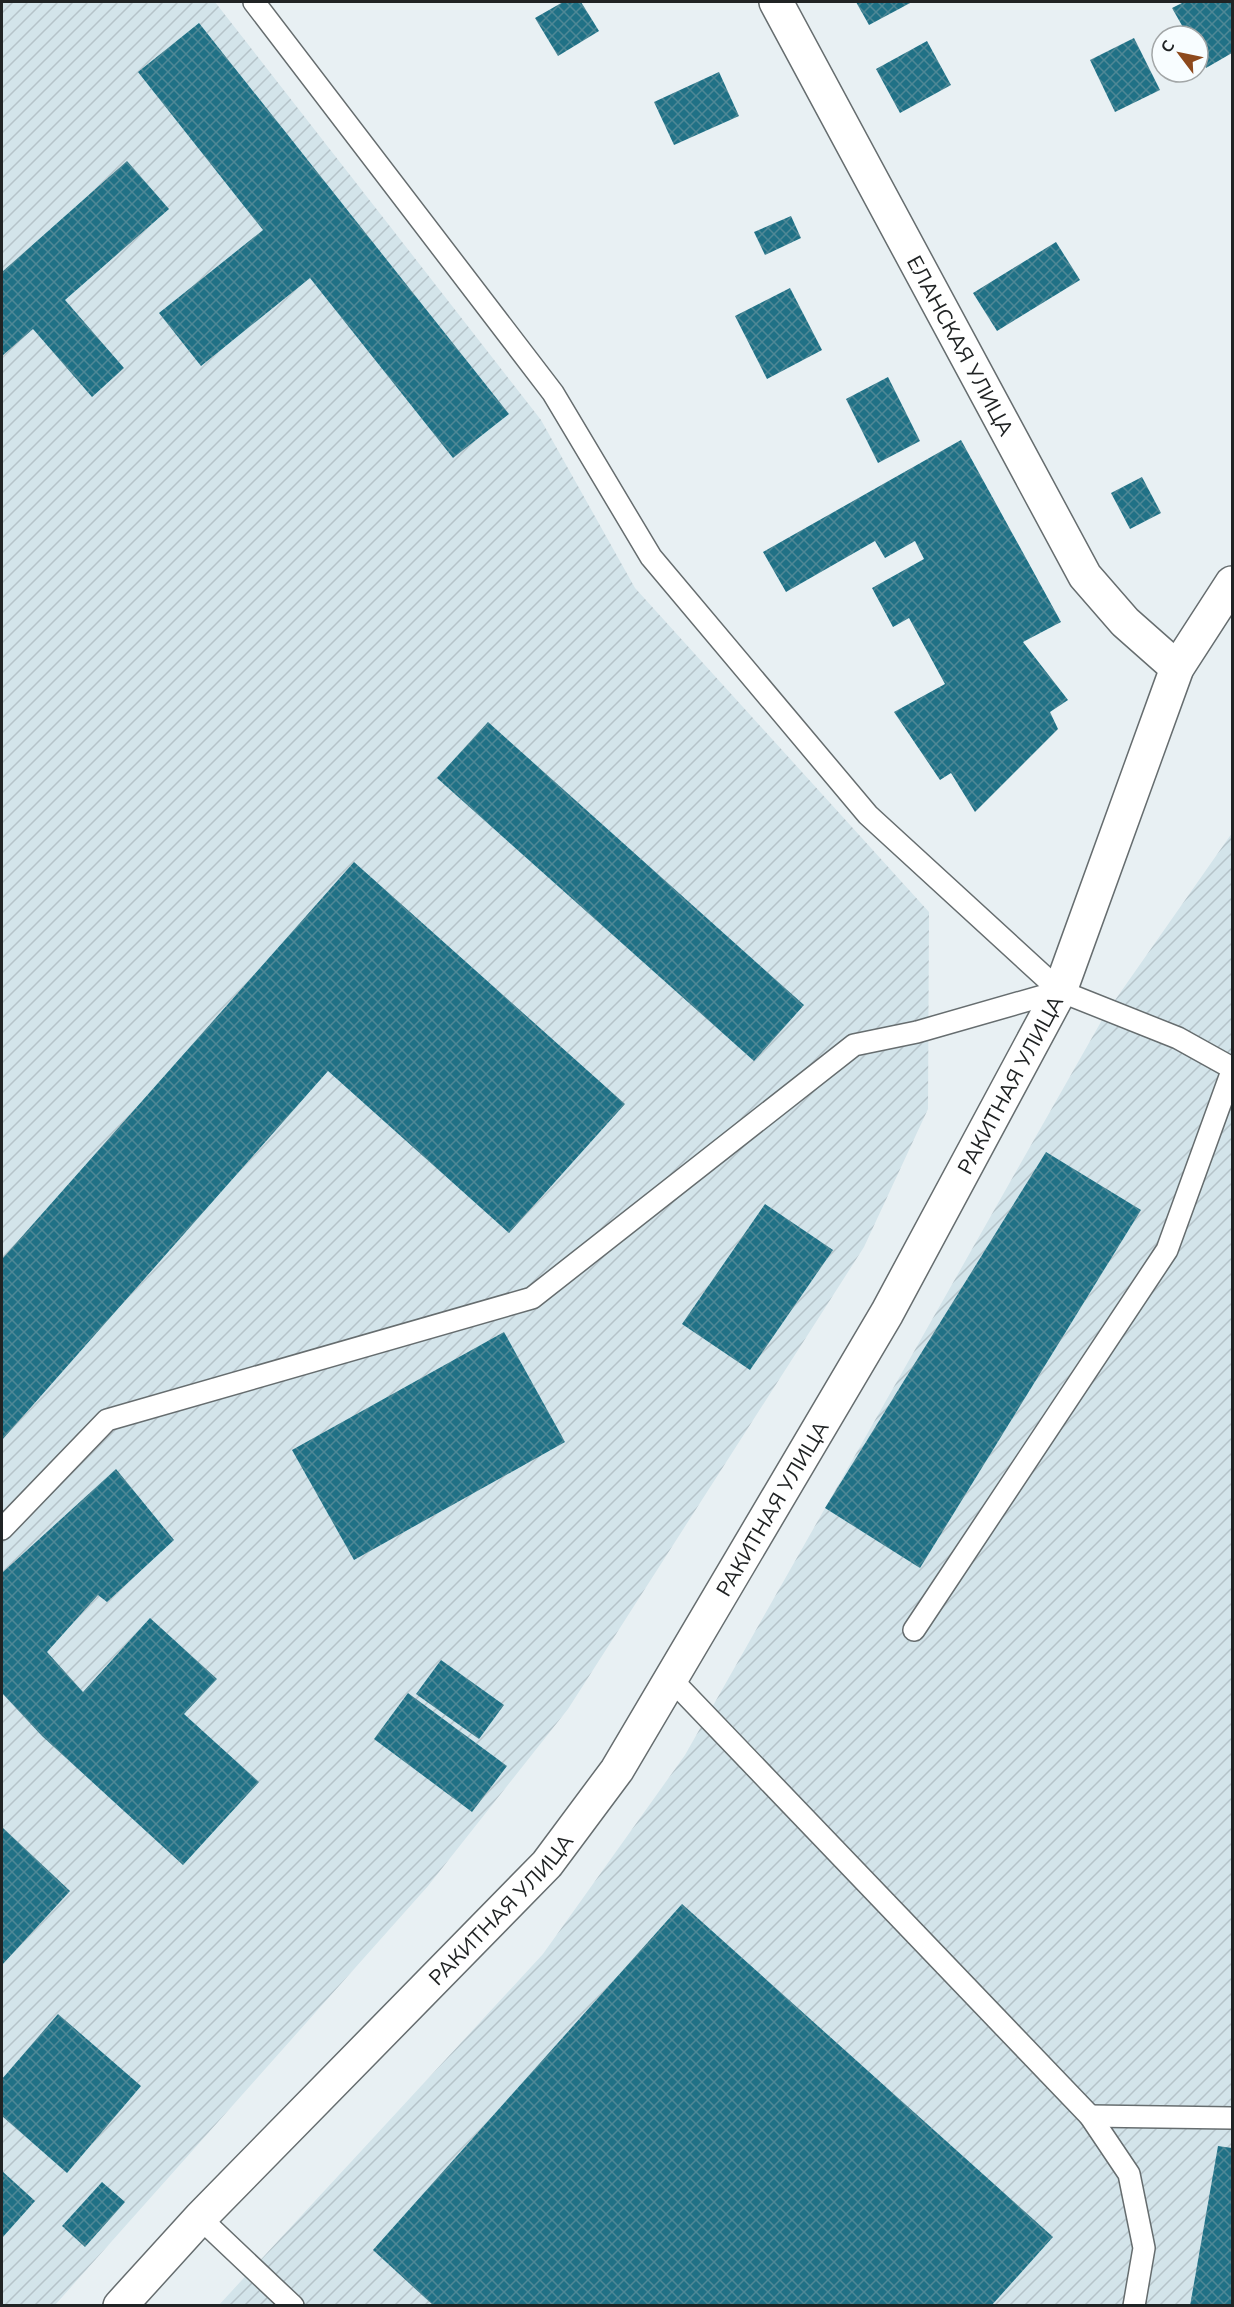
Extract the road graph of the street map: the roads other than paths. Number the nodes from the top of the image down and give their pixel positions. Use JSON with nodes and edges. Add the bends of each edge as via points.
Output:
{"nodes":[{"id":1,"x":254,"y":2,"type":"edge"},
{"id":2,"x":776,"y":2,"type":"edge"},
{"id":3,"x":1233,"y":583,"type":"edge"},
{"id":4,"x":1177,"y":668,"type":"junction"},
{"id":5,"x":1060,"y":991,"type":"junction"},
{"id":6,"x":1233,"y":1069,"type":"edge"},
{"id":7,"x":2,"y":1529,"type":"edge"},
{"id":8,"x":914,"y":1630,"type":"dead end"},
{"id":9,"x":671,"y":1679,"type":"junction"},
{"id":10,"x":1090,"y":2116,"type":"junction"},
{"id":11,"x":1233,"y":2118,"type":"edge"},
{"id":12,"x":200,"y":2218,"type":"junction"},
{"id":13,"x":120,"y":2306,"type":"edge"},
{"id":14,"x":293,"y":2306,"type":"edge"},
{"id":15,"x":1134,"y":2306,"type":"edge"}],
"edges":[{"from":1,"to":5,"type":"lane","via":[[553,393],[651,557],[868,815]]},
{"from":2,"to":4,"type":"street","name":"ЕЛАНСКАЯ УЛИЦА","via":[[1085,576],[1125,622]]},
{"from":3,"to":4,"type":"street","name":"РАКИТНАЯ УЛИЦА"},
{"from":4,"to":5,"type":"street","name":"РАКИТНАЯ УЛИЦА"},
{"from":5,"to":6,"type":"lane","via":[[1178,1038]]},
{"from":5,"to":7,"type":"lane","via":[[917,1032],[854,1045],[532,1298],[107,1420]]},
{"from":5,"to":9,"type":"street","name":"РАКИТНАЯ УЛИЦА","via":[[887,1313]]},
{"from":6,"to":8,"type":"lane","via":[[1167,1250]]},
{"from":9,"to":10,"type":"lane"},
{"from":9,"to":12,"type":"street","name":"РАКИТНАЯ УЛИЦА","via":[[617,1770],[548,1864]]},
{"from":10,"to":11,"type":"lane"},
{"from":10,"to":15,"type":"lane","via":[[1129,2174],[1144,2248]]},
{"from":12,"to":13,"type":"street","name":"РАКИТНАЯ УЛИЦА"},
{"from":12,"to":14,"type":"lane"}]}
